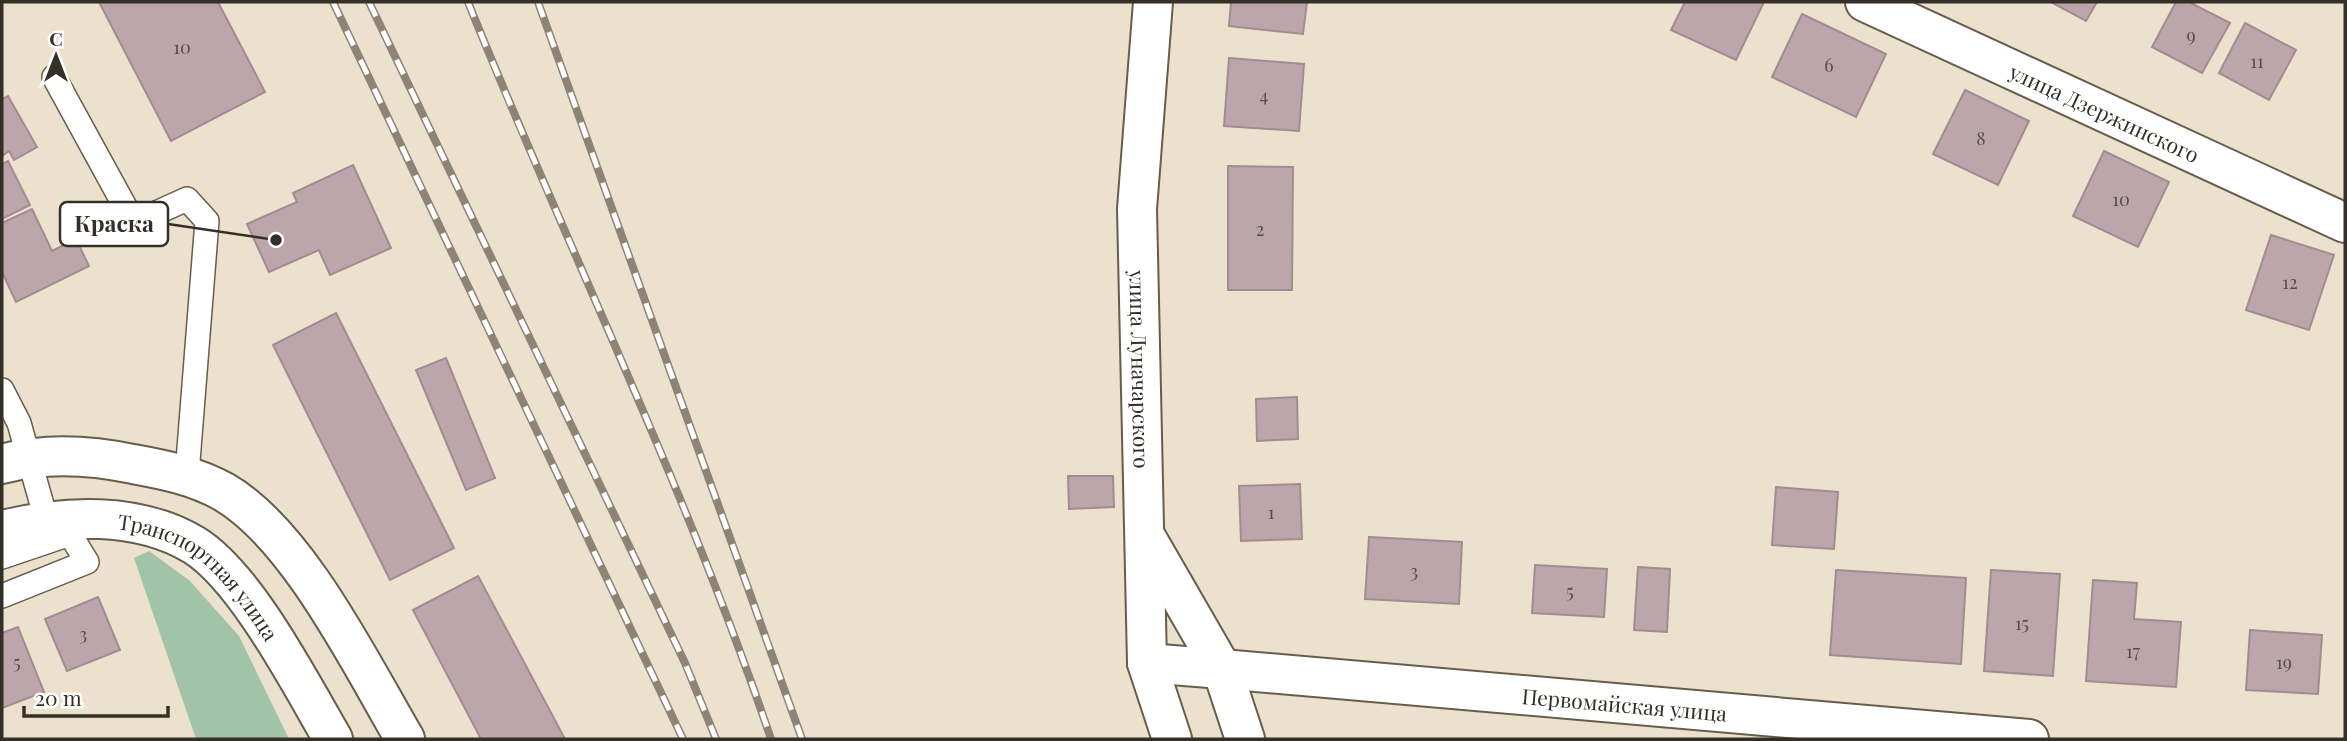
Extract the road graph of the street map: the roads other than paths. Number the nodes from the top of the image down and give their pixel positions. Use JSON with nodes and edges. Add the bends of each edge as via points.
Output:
{"nodes":[{"id":1,"x":1153,"y":2,"type":"edge"},
{"id":2,"x":1865,"y":2,"type":"edge"},
{"id":3,"x":54,"y":76,"type":"dead end"},
{"id":4,"x":2345,"y":223,"type":"edge"},
{"id":5,"x":2,"y":390,"type":"edge"},
{"id":6,"x":16,"y":461,"type":"edge"},
{"id":7,"x":187,"y":474,"type":"junction"},
{"id":8,"x":46,"y":519,"type":"junction"},
{"id":9,"x":2,"y":530,"type":"edge"},
{"id":10,"x":1144,"y":534,"type":"junction"},
{"id":11,"x":2,"y":557,"type":"edge"},
{"id":12,"x":2,"y":596,"type":"edge"},
{"id":13,"x":1147,"y":663,"type":"junction"},
{"id":14,"x":1222,"y":669,"type":"junction"},
{"id":15,"x":333,"y":739,"type":"edge"},
{"id":16,"x":405,"y":739,"type":"edge"},
{"id":17,"x":1172,"y":739,"type":"edge"},
{"id":18,"x":1245,"y":739,"type":"edge"},
{"id":19,"x":2029,"y":739,"type":"edge"}],
"edges":[{"from":1,"to":10,"type":"street","name":"улица Луначарского","via":[[1137,209]]},
{"from":2,"to":4,"type":"street","name":"улица Дзержинского"},
{"from":3,"to":7,"type":"lane","via":[[134,223],[187,199],[207,221]]},
{"from":5,"to":6,"type":"lane","via":[[19,423]]},
{"from":6,"to":7,"type":"street","via":[[88,455]]},
{"from":6,"to":8,"type":"lane"},
{"from":7,"to":16,"type":"street","via":[[242,505],[285,549],[331,612]]},
{"from":8,"to":9,"type":"street","name":"Транспортная улица"},
{"from":8,"to":15,"type":"street","name":"Транспортная улица","via":[[127,522],[195,546],[223,569],[278,644]]},
{"from":10,"to":13,"type":"street","name":"улица Луначарского"},
{"from":10,"to":14,"type":"street"},
{"from":11,"to":12,"type":"lane","via":[[70,534],[87,562]]},
{"from":13,"to":14,"type":"street"},
{"from":13,"to":17,"type":"street","name":"улица Луначарского"},
{"from":14,"to":18,"type":"street"},
{"from":14,"to":19,"type":"street","name":"Первомайская улица"}]}
